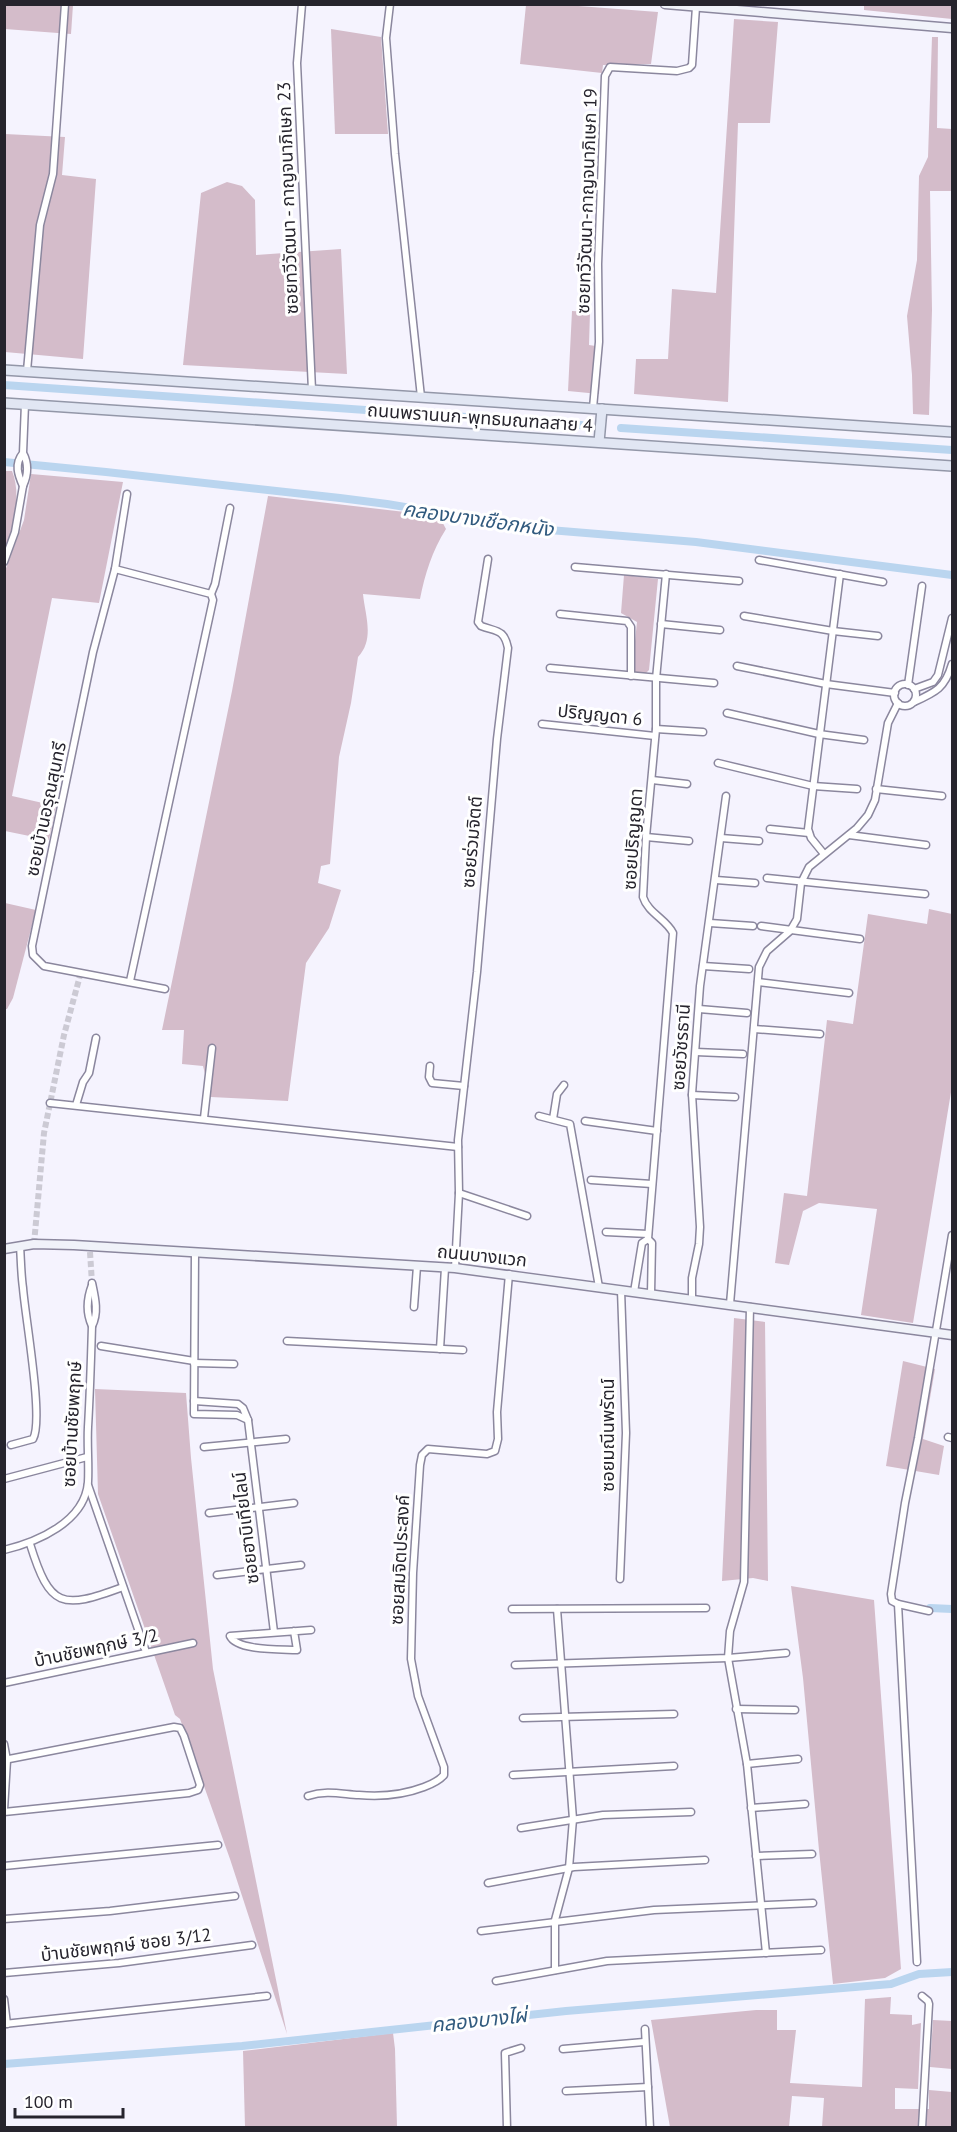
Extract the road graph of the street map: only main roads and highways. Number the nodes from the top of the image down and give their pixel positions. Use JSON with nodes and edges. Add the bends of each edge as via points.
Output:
{"nodes":[{"id":1,"x":665,"y":4,"type":"edge"},
{"id":2,"x":952,"y":28,"type":"edge"},
{"id":3,"x":4,"y":370,"type":"edge"},
{"id":4,"x":4,"y":403,"type":"edge"},
{"id":5,"x":598,"y":409,"type":"junction"},
{"id":6,"x":952,"y":432,"type":"edge"},
{"id":7,"x":599,"y":442,"type":"junction"},
{"id":8,"x":952,"y":466,"type":"edge"},
{"id":9,"x":4,"y":1249,"type":"edge"},
{"id":10,"x":952,"y":1335,"type":"edge"}],
"edges":[{"from":1,"to":2,"type":"main road","via":[[792,10]]},
{"from":3,"to":5,"type":"main road","name":"ถนนพรานนก-พุทธมณฑลสาย 4"},
{"from":4,"to":7,"type":"main road","name":"ถนนพรานนก-พุทธมณฑลสาย 4"},
{"from":5,"to":6,"type":"main road","name":"ถนนพรานนก-พุทธมณฑลสาย 4"},
{"from":5,"to":7,"type":"main road"},
{"from":7,"to":8,"type":"main road","name":"ถนนพรานนก-พุทธมณฑลสาย 4"},
{"from":9,"to":10,"type":"main road","name":"ถนนบางแวก","via":[[34,1244],[455,1268]]}]}
